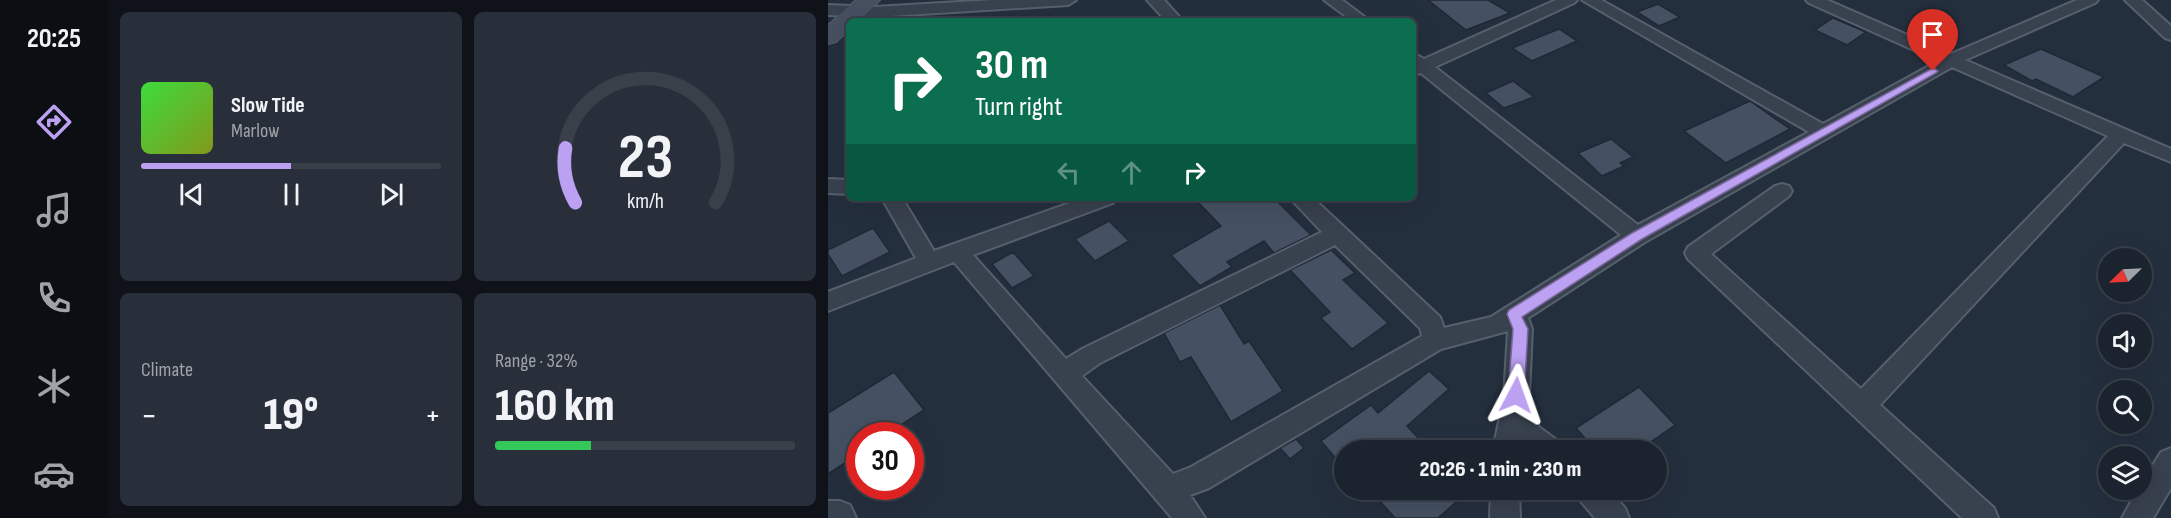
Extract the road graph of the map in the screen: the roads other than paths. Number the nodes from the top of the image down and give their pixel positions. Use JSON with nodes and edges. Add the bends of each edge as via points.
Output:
{"nodes":[{"id":1,"x":1068,"y":0,"type":"edge"},
{"id":2,"x":1155,"y":0,"type":"edge"},
{"id":3,"x":1332,"y":0,"type":"edge"},
{"id":4,"x":1569,"y":0,"type":"edge"},
{"id":5,"x":1590,"y":0,"type":"edge"},
{"id":6,"x":1814,"y":0,"type":"edge"},
{"id":7,"x":2090,"y":0,"type":"edge"},
{"id":8,"x":2133,"y":0,"type":"edge"},
{"id":9,"x":1024,"y":2,"type":"junction"},
{"id":10,"x":870,"y":9,"type":"edge"},
{"id":11,"x":828,"y":10,"type":"edge"},
{"id":12,"x":856,"y":18,"type":"edge"},
{"id":13,"x":1017,"y":18,"type":"edge"},
{"id":14,"x":1172,"y":18,"type":"edge"},
{"id":15,"x":1358,"y":18,"type":"edge"},
{"id":16,"x":846,"y":25,"type":"edge"},
{"id":17,"x":2171,"y":35,"type":"edge"},
{"id":18,"x":828,"y":37,"type":"edge"},
{"id":19,"x":846,"y":39,"type":"edge"},
{"id":20,"x":828,"y":56,"type":"edge"},
{"id":21,"x":1951,"y":61,"type":"junction"},
{"id":22,"x":1417,"y":65,"type":"edge"},
{"id":23,"x":1823,"y":132,"type":"junction"},
{"id":24,"x":2121,"y":134,"type":"junction"},
{"id":25,"x":2171,"y":156,"type":"edge"},
{"id":26,"x":828,"y":186,"type":"edge"},
{"id":27,"x":846,"y":187,"type":"edge"},
{"id":28,"x":1782,"y":191,"type":"dead end"},
{"id":29,"x":894,"y":201,"type":"edge"},
{"id":30,"x":1098,"y":201,"type":"edge"},
{"id":31,"x":1303,"y":201,"type":"edge"},
{"id":32,"x":1337,"y":234,"type":"junction"},
{"id":33,"x":1637,"y":236,"type":"junction"},
{"id":34,"x":958,"y":252,"type":"junction"},
{"id":35,"x":929,"y":262,"type":"junction"},
{"id":36,"x":828,"y":302,"type":"edge"},
{"id":37,"x":1514,"y":314,"type":"junction"},
{"id":38,"x":1435,"y":340,"type":"junction"},
{"id":39,"x":1064,"y":375,"type":"junction"},
{"id":40,"x":1516,"y":395,"type":"junction"},
{"id":41,"x":1862,"y":406,"type":"junction"},
{"id":42,"x":1509,"y":440,"type":"edge"},
{"id":43,"x":1535,"y":440,"type":"edge"},
{"id":44,"x":2171,"y":460,"type":"edge"},
{"id":45,"x":1168,"y":489,"type":"junction"},
{"id":46,"x":1505,"y":500,"type":"edge"},
{"id":47,"x":1598,"y":500,"type":"edge"},
{"id":48,"x":828,"y":515,"type":"edge"},
{"id":49,"x":841,"y":518,"type":"edge"},
{"id":50,"x":1190,"y":518,"type":"edge"},
{"id":51,"x":1505,"y":518,"type":"edge"},
{"id":52,"x":1614,"y":518,"type":"edge"},
{"id":53,"x":1983,"y":518,"type":"edge"},
{"id":54,"x":2137,"y":518,"type":"edge"}],
"edges":[{"from":1,"to":9,"type":"street"},
{"from":2,"to":14,"type":"street"},
{"from":3,"to":15,"type":"street"},
{"from":4,"to":22,"type":"street"},
{"from":5,"to":23,"type":"street"},
{"from":6,"to":21,"type":"street"},
{"from":7,"to":21,"type":"street"},
{"from":8,"to":17,"type":"street"},
{"from":9,"to":10,"type":"street"},
{"from":9,"to":13,"type":"street"},
{"from":10,"to":11,"type":"street"},
{"from":10,"to":12,"type":"street"},
{"from":16,"to":18,"type":"street"},
{"from":19,"to":20,"type":"street"},
{"from":21,"to":23,"type":"street"},
{"from":21,"to":24,"type":"street"},
{"from":22,"to":33,"type":"street"},
{"from":23,"to":33,"type":"street"},
{"from":24,"to":25,"type":"street"},
{"from":24,"to":41,"type":"street"},
{"from":26,"to":27,"type":"street"},
{"from":28,"to":41,"type":"street","via":[[1696,253]]},
{"from":29,"to":35,"type":"street"},
{"from":30,"to":34,"type":"street"},
{"from":31,"to":32,"type":"street"},
{"from":32,"to":38,"type":"street","via":[[1431,324]]},
{"from":32,"to":39,"type":"street","via":[[1092,356]]},
{"from":33,"to":37,"type":"street"},
{"from":34,"to":35,"type":"street"},
{"from":34,"to":39,"type":"street"},
{"from":35,"to":36,"type":"street"},
{"from":37,"to":38,"type":"street","via":[[1497,325]]},
{"from":37,"to":40,"type":"street","via":[[1520,329]]},
{"from":38,"to":45,"type":"street","via":[[1199,478]]},
{"from":39,"to":45,"type":"street"},
{"from":40,"to":42,"type":"street"},
{"from":40,"to":43,"type":"street","via":[[1528,435]]},
{"from":41,"to":53,"type":"street"},
{"from":44,"to":54,"type":"street"},
{"from":45,"to":50,"type":"street"},
{"from":46,"to":51,"type":"street"},
{"from":47,"to":52,"type":"street"},
{"from":48,"to":49,"type":"street"}]}
